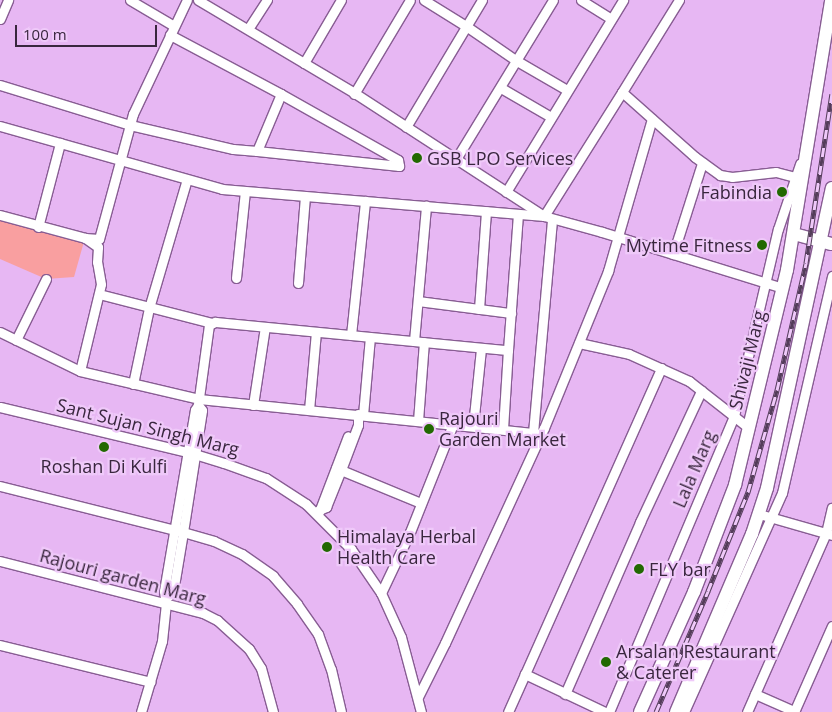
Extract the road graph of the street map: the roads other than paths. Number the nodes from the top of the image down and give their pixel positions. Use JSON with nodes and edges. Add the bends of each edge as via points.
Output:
{"nodes":[{"id":1,"x":8,"y":0,"type":"edge"},
{"id":2,"x":130,"y":0,"type":"edge"},
{"id":3,"x":187,"y":0,"type":"edge"},
{"id":4,"x":198,"y":0,"type":"edge"},
{"id":5,"x":267,"y":0,"type":"edge"},
{"id":6,"x":341,"y":0,"type":"edge"},
{"id":7,"x":410,"y":0,"type":"edge"},
{"id":8,"x":424,"y":0,"type":"edge"},
{"id":9,"x":482,"y":0,"type":"edge"},
{"id":10,"x":553,"y":0,"type":"edge"},
{"id":11,"x":581,"y":0,"type":"edge"},
{"id":12,"x":623,"y":0,"type":"edge"},
{"id":13,"x":679,"y":0,"type":"edge"},
{"id":14,"x":831,"y":0,"type":"edge"},
{"id":15,"x":610,"y":18,"type":"junction"},
{"id":16,"x":0,"y":19,"type":"edge"},
{"id":17,"x":174,"y":26,"type":"junction"},
{"id":18,"x":466,"y":26,"type":"junction"},
{"id":19,"x":248,"y":30,"type":"junction"},
{"id":20,"x":170,"y":35,"type":"junction"},
{"id":21,"x":517,"y":61,"type":"junction"},
{"id":22,"x":304,"y":63,"type":"junction"},
{"id":23,"x":0,"y":85,"type":"edge"},
{"id":24,"x":501,"y":88,"type":"junction"},
{"id":25,"x":567,"y":90,"type":"junction"},
{"id":26,"x":622,"y":92,"type":"junction"},
{"id":27,"x":280,"y":94,"type":"junction"},
{"id":28,"x":354,"y":94,"type":"junction"},
{"id":29,"x":551,"y":118,"type":"junction"},
{"id":30,"x":652,"y":118,"type":"junction"},
{"id":31,"x":130,"y":125,"type":"junction"},
{"id":32,"x":406,"y":127,"type":"junction"},
{"id":33,"x":1,"y":128,"type":"edge"},
{"id":34,"x":60,"y":143,"type":"junction"},
{"id":35,"x":808,"y":143,"type":"junction"},
{"id":36,"x":257,"y":151,"type":"junction"},
{"id":37,"x":120,"y":159,"type":"junction"},
{"id":38,"x":456,"y":159,"type":"junction"},
{"id":39,"x":702,"y":163,"type":"junction"},
{"id":40,"x":795,"y":177,"type":"junction"},
{"id":41,"x":187,"y":179,"type":"junction"},
{"id":42,"x":832,"y":188,"type":"edge"},
{"id":43,"x":245,"y":191,"type":"junction"},
{"id":44,"x":506,"y":192,"type":"junction"},
{"id":45,"x":305,"y":196,"type":"junction"},
{"id":46,"x":365,"y":201,"type":"junction"},
{"id":47,"x":426,"y":206,"type":"junction"},
{"id":48,"x":829,"y":211,"type":"edge"},
{"id":49,"x":486,"y":212,"type":"junction"},
{"id":50,"x":518,"y":214,"type":"junction"},
{"id":51,"x":0,"y":215,"type":"edge"},
{"id":52,"x":548,"y":218,"type":"junction"},
{"id":53,"x":38,"y":227,"type":"junction"},
{"id":54,"x":778,"y":229,"type":"junction"},
{"id":55,"x":828,"y":230,"type":"edge"},
{"id":56,"x":794,"y":234,"type":"junction"},
{"id":57,"x":619,"y":237,"type":"junction"},
{"id":58,"x":85,"y":238,"type":"junction"},
{"id":59,"x":826,"y":243,"type":"edge"},
{"id":60,"x":673,"y":254,"type":"junction"},
{"id":61,"x":832,"y":276,"type":"edge"},
{"id":62,"x":236,"y":278,"type":"dead end"},
{"id":63,"x":46,"y":279,"type":"dead end"},
{"id":64,"x":298,"y":283,"type":"dead end"},
{"id":65,"x":764,"y":283,"type":"junction"},
{"id":66,"x":783,"y":288,"type":"junction"},
{"id":67,"x":99,"y":294,"type":"junction"},
{"id":68,"x":418,"y":301,"type":"junction"},
{"id":69,"x":149,"y":308,"type":"junction"},
{"id":70,"x":479,"y":309,"type":"junction"},
{"id":71,"x":511,"y":313,"type":"junction"},
{"id":72,"x":212,"y":323,"type":"junction"},
{"id":73,"x":265,"y":327,"type":"junction"},
{"id":74,"x":0,"y":332,"type":"edge"},
{"id":75,"x":316,"y":332,"type":"junction"},
{"id":76,"x":351,"y":335,"type":"junction"},
{"id":77,"x":370,"y":337,"type":"junction"},
{"id":78,"x":16,"y":340,"type":"junction"},
{"id":79,"x":414,"y":341,"type":"junction"},
{"id":80,"x":424,"y":342,"type":"junction"},
{"id":81,"x":579,"y":343,"type":"junction"},
{"id":82,"x":481,"y":348,"type":"junction"},
{"id":83,"x":508,"y":350,"type":"junction"},
{"id":84,"x":661,"y":368,"type":"junction"},
{"id":85,"x":80,"y":371,"type":"junction"},
{"id":86,"x":133,"y":384,"type":"junction"},
{"id":87,"x":701,"y":391,"type":"junction"},
{"id":88,"x":199,"y":402,"type":"junction"},
{"id":89,"x":253,"y":405,"type":"junction"},
{"id":90,"x":0,"y":407,"type":"edge"},
{"id":91,"x":309,"y":410,"type":"junction"},
{"id":92,"x":734,"y":416,"type":"junction"},
{"id":93,"x":359,"y":417,"type":"junction"},
{"id":94,"x":418,"y":421,"type":"junction"},
{"id":95,"x":453,"y":424,"type":"junction"},
{"id":96,"x":473,"y":426,"type":"junction"},
{"id":97,"x":749,"y":428,"type":"junction"},
{"id":98,"x":503,"y":429,"type":"junction"},
{"id":99,"x":538,"y":433,"type":"junction"},
{"id":100,"x":192,"y":453,"type":"junction"},
{"id":101,"x":338,"y":469,"type":"junction"},
{"id":102,"x":0,"y":486,"type":"edge"},
{"id":103,"x":421,"y":504,"type":"junction"},
{"id":104,"x":832,"y":508,"type":"edge"},
{"id":105,"x":319,"y":512,"type":"junction"},
{"id":106,"x":759,"y":514,"type":"junction"},
{"id":107,"x":772,"y":517,"type":"junction"},
{"id":108,"x":179,"y":531,"type":"junction"},
{"id":109,"x":829,"y":534,"type":"edge"},
{"id":110,"x":0,"y":560,"type":"edge"},
{"id":111,"x":381,"y":593,"type":"junction"},
{"id":112,"x":166,"y":601,"type":"junction"},
{"id":113,"x":832,"y":626,"type":"edge"},
{"id":114,"x":0,"y":645,"type":"edge"},
{"id":115,"x":828,"y":647,"type":"edge"},
{"id":116,"x":525,"y":674,"type":"junction"},
{"id":117,"x":151,"y":682,"type":"junction"},
{"id":118,"x":565,"y":694,"type":"junction"},
{"id":119,"x":755,"y":694,"type":"junction"},
{"id":120,"x":418,"y":697,"type":"junction"},
{"id":121,"x":141,"y":712,"type":"edge"},
{"id":122,"x":273,"y":712,"type":"edge"},
{"id":123,"x":341,"y":712,"type":"edge"},
{"id":124,"x":421,"y":712,"type":"edge"},
{"id":125,"x":508,"y":712,"type":"edge"},
{"id":126,"x":605,"y":712,"type":"edge"},
{"id":127,"x":609,"y":712,"type":"edge"},
{"id":128,"x":640,"y":712,"type":"edge"},
{"id":129,"x":676,"y":712,"type":"edge"},
{"id":130,"x":684,"y":712,"type":"edge"},
{"id":131,"x":747,"y":712,"type":"edge"},
{"id":132,"x":794,"y":712,"type":"edge"}],
"edges":[{"from":1,"to":16,"type":"street"},
{"from":2,"to":17,"type":"street"},
{"from":3,"to":17,"type":"street"},
{"from":4,"to":19,"type":"street"},
{"from":5,"to":19,"type":"street"},
{"from":6,"to":22,"type":"street"},
{"from":7,"to":28,"type":"street"},
{"from":8,"to":18,"type":"street"},
{"from":9,"to":18,"type":"street"},
{"from":10,"to":21,"type":"street"},
{"from":11,"to":15,"type":"street"},
{"from":12,"to":15,"type":"street"},
{"from":13,"to":26,"type":"street"},
{"from":14,"to":35,"type":"main road","name":"Shivaji Marg"},
{"from":15,"to":25,"type":"street"},
{"from":17,"to":20,"type":"street"},
{"from":18,"to":21,"type":"street"},
{"from":18,"to":32,"type":"street"},
{"from":19,"to":22,"type":"street"},
{"from":20,"to":27,"type":"street"},
{"from":20,"to":31,"type":"street"},
{"from":21,"to":24,"type":"street"},
{"from":21,"to":25,"type":"street"},
{"from":22,"to":28,"type":"street"},
{"from":23,"to":31,"type":"street"},
{"from":24,"to":29,"type":"street"},
{"from":24,"to":38,"type":"street"},
{"from":25,"to":29,"type":"street"},
{"from":26,"to":30,"type":"street"},
{"from":26,"to":52,"type":"street"},
{"from":27,"to":36,"type":"street"},
{"from":27,"to":36,"type":"street","via":[[398,160],[399,166]]},
{"from":28,"to":32,"type":"street"},
{"from":29,"to":44,"type":"street"},
{"from":30,"to":39,"type":"street"},
{"from":30,"to":57,"type":"street"},
{"from":31,"to":36,"type":"street"},
{"from":31,"to":37,"type":"street"},
{"from":32,"to":38,"type":"street"},
{"from":33,"to":34,"type":"street"},
{"from":34,"to":37,"type":"street"},
{"from":34,"to":53,"type":"street"},
{"from":35,"to":40,"type":"street","name":"Lala Marg"},
{"from":35,"to":56,"type":"main road","name":"Shivaji Marg"},
{"from":37,"to":41,"type":"street"},
{"from":37,"to":58,"type":"street","via":[[99,239]]},
{"from":38,"to":44,"type":"street"},
{"from":39,"to":40,"type":"street","via":[[726,176],[764,172]]},
{"from":39,"to":60,"type":"street"},
{"from":40,"to":54,"type":"street","name":"Lala Marg"},
{"from":41,"to":43,"type":"street","via":[[222,189]]},
{"from":41,"to":69,"type":"street"},
{"from":42,"to":48,"type":"main road"},
{"from":43,"to":45,"type":"street"},
{"from":43,"to":62,"type":"street"},
{"from":44,"to":52,"type":"street"},
{"from":45,"to":46,"type":"street"},
{"from":45,"to":64,"type":"street"},
{"from":46,"to":47,"type":"street"},
{"from":46,"to":76,"type":"street"},
{"from":47,"to":49,"type":"street"},
{"from":47,"to":68,"type":"street"},
{"from":48,"to":55,"type":"main road"},
{"from":49,"to":50,"type":"street"},
{"from":49,"to":70,"type":"street"},
{"from":50,"to":52,"type":"street"},
{"from":50,"to":71,"type":"street"},
{"from":51,"to":53,"type":"street"},
{"from":52,"to":57,"type":"street"},
{"from":52,"to":99,"type":"street"},
{"from":53,"to":58,"type":"street"},
{"from":54,"to":56,"type":"street"},
{"from":54,"to":65,"type":"street","name":"Lala Marg"},
{"from":55,"to":56,"type":"main road"},
{"from":55,"to":59,"type":"main road"},
{"from":56,"to":59,"type":"main road"},
{"from":56,"to":66,"type":"main road","name":"Shivaji Marg"},
{"from":57,"to":60,"type":"street"},
{"from":57,"to":81,"type":"street"},
{"from":58,"to":67,"type":"street","via":[[98,246]]},
{"from":59,"to":106,"type":"main road"},
{"from":60,"to":65,"type":"street"},
{"from":61,"to":107,"type":"street","via":[[788,470]]},
{"from":63,"to":78,"type":"street"},
{"from":65,"to":66,"type":"street"},
{"from":65,"to":92,"type":"street","name":"Lala Marg"},
{"from":66,"to":97,"type":"main road","name":"Shivaji Marg"},
{"from":67,"to":69,"type":"street"},
{"from":67,"to":85,"type":"street"},
{"from":68,"to":70,"type":"street"},
{"from":68,"to":79,"type":"street"},
{"from":69,"to":72,"type":"street"},
{"from":69,"to":86,"type":"street"},
{"from":70,"to":71,"type":"street"},
{"from":71,"to":83,"type":"street"},
{"from":72,"to":73,"type":"street"},
{"from":72,"to":88,"type":"street","via":[[207,328]]},
{"from":73,"to":75,"type":"street"},
{"from":73,"to":89,"type":"street"},
{"from":74,"to":78,"type":"street"},
{"from":75,"to":76,"type":"street"},
{"from":75,"to":91,"type":"street"},
{"from":76,"to":77,"type":"street"},
{"from":77,"to":79,"type":"street"},
{"from":77,"to":93,"type":"street"},
{"from":78,"to":85,"type":"street"},
{"from":79,"to":80,"type":"street"},
{"from":80,"to":82,"type":"street"},
{"from":80,"to":94,"type":"street"},
{"from":81,"to":84,"type":"street","via":[[629,354]]},
{"from":81,"to":99,"type":"street"},
{"from":82,"to":83,"type":"street"},
{"from":82,"to":96,"type":"street"},
{"from":83,"to":98,"type":"street"},
{"from":84,"to":87,"type":"street"},
{"from":84,"to":116,"type":"street"},
{"from":85,"to":86,"type":"street"},
{"from":86,"to":88,"type":"street"},
{"from":87,"to":92,"type":"street"},
{"from":87,"to":118,"type":"street"},
{"from":88,"to":89,"type":"street"},
{"from":88,"to":100,"type":"street","via":[[202,410]]},
{"from":89,"to":91,"type":"street"},
{"from":90,"to":100,"type":"street","name":"Sant Sujan Singh Marg"},
{"from":91,"to":93,"type":"street"},
{"from":92,"to":97,"type":"street"},
{"from":92,"to":127,"type":"street","name":"Lala Marg"},
{"from":93,"to":94,"type":"street"},
{"from":93,"to":101,"type":"street"},
{"from":94,"to":95,"type":"street"},
{"from":95,"to":96,"type":"street"},
{"from":95,"to":103,"type":"street"},
{"from":96,"to":98,"type":"street"},
{"from":97,"to":128,"type":"main road","name":"Shivaji Marg","via":[[735,485],[694,592]]},
{"from":98,"to":99,"type":"street"},
{"from":99,"to":120,"type":"street","via":[[446,643]]},
{"from":100,"to":105,"type":"street","name":"Sant Sujan Singh Marg","via":[[266,478]]},
{"from":100,"to":108,"type":"street"},
{"from":101,"to":103,"type":"street"},
{"from":101,"to":105,"type":"street","via":[[326,507]]},
{"from":102,"to":108,"type":"street"},
{"from":103,"to":111,"type":"street"},
{"from":104,"to":109,"type":"street"},
{"from":105,"to":111,"type":"street","name":"Sant Sujan Singh Marg","via":[[351,549]]},
{"from":106,"to":107,"type":"street"},
{"from":106,"to":129,"type":"main road"},
{"from":107,"to":109,"type":"street"},
{"from":107,"to":130,"type":"street"},
{"from":108,"to":112,"type":"street","via":[[164,590]]},
{"from":108,"to":123,"type":"street","via":[[214,541],[242,554],[273,576],[318,634],[333,676]]},
{"from":109,"to":119,"type":"street"},
{"from":110,"to":112,"type":"street","name":"Rajouri garden Marg"},
{"from":111,"to":120,"type":"street","name":"Sant Sujan Singh Marg","via":[[401,637]]},
{"from":112,"to":117,"type":"street","via":[[162,641]]},
{"from":112,"to":122,"type":"street","name":"Rajouri garden Marg","via":[[203,613],[230,629],[261,668]]},
{"from":113,"to":115,"type":"street"},
{"from":114,"to":117,"type":"street"},
{"from":115,"to":132,"type":"street"},
{"from":116,"to":118,"type":"street"},
{"from":116,"to":125,"type":"street"},
{"from":117,"to":121,"type":"street"},
{"from":118,"to":126,"type":"street"},
{"from":119,"to":131,"type":"street"},
{"from":119,"to":132,"type":"street"},
{"from":120,"to":124,"type":"street","name":"Sant Sujan Singh Marg"}]}
